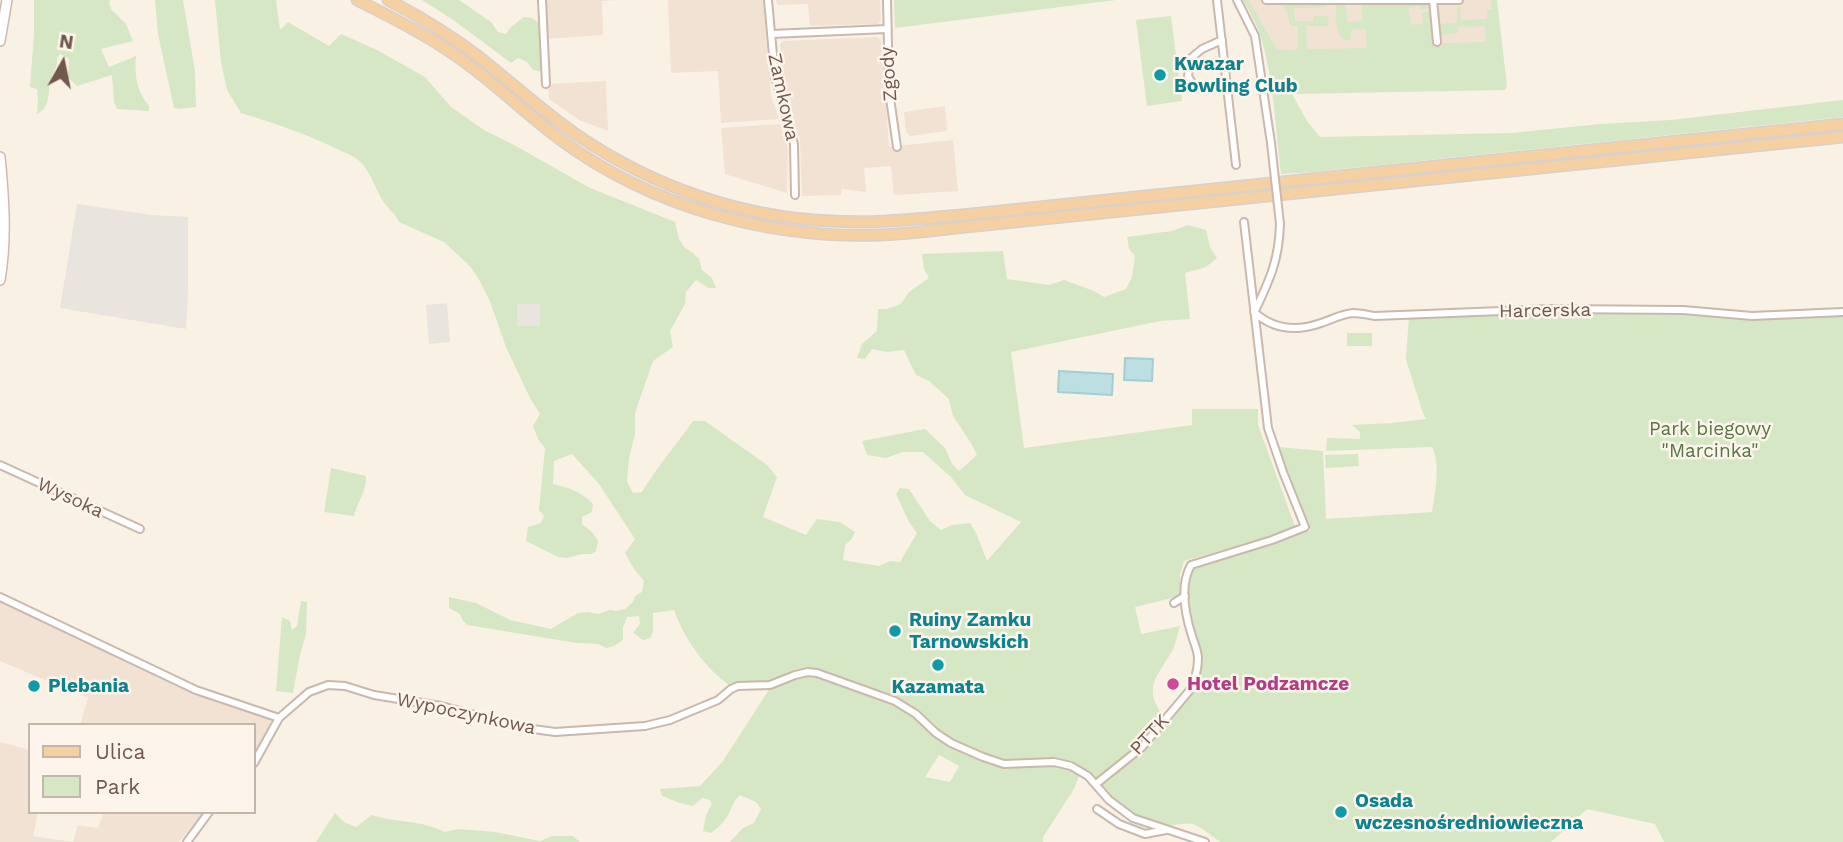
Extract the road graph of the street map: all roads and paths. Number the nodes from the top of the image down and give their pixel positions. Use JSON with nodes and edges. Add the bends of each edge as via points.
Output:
{"nodes":[{"id":1,"x":7,"y":0,"type":"edge"},
{"id":2,"x":357,"y":0,"type":"edge"},
{"id":3,"x":388,"y":0,"type":"edge"},
{"id":4,"x":542,"y":0,"type":"edge"},
{"id":5,"x":768,"y":0,"type":"edge"},
{"id":6,"x":887,"y":0,"type":"edge"},
{"id":7,"x":1217,"y":0,"type":"edge"},
{"id":8,"x":1237,"y":0,"type":"edge"},
{"id":9,"x":1266,"y":0,"type":"edge"},
{"id":10,"x":1459,"y":0,"type":"edge"},
{"id":11,"x":1433,"y":1,"type":"edge"},
{"id":12,"x":887,"y":29,"type":"junction"},
{"id":13,"x":771,"y":34,"type":"junction"},
{"id":14,"x":1222,"y":40,"type":"junction"},
{"id":15,"x":0,"y":41,"type":"edge"},
{"id":16,"x":1437,"y":42,"type":"dead end"},
{"id":17,"x":1227,"y":82,"type":"junction"},
{"id":18,"x":547,"y":84,"type":"dead end"},
{"id":19,"x":1843,"y":124,"type":"edge"},
{"id":20,"x":1843,"y":136,"type":"edge"},
{"id":21,"x":897,"y":147,"type":"dead end"},
{"id":22,"x":0,"y":157,"type":"edge"},
{"id":23,"x":1236,"y":164,"type":"dead end"},
{"id":24,"x":1,"y":183,"type":"edge"},
{"id":25,"x":795,"y":195,"type":"dead end"},
{"id":26,"x":1244,"y":222,"type":"dead end"},
{"id":27,"x":0,"y":280,"type":"edge"},
{"id":28,"x":1254,"y":312,"type":"junction"},
{"id":29,"x":1843,"y":312,"type":"edge"},
{"id":30,"x":0,"y":465,"type":"edge"},
{"id":31,"x":140,"y":529,"type":"dead end"},
{"id":32,"x":1185,"y":596,"type":"junction"},
{"id":33,"x":0,"y":597,"type":"edge"},
{"id":34,"x":1174,"y":603,"type":"dead end"},
{"id":35,"x":279,"y":718,"type":"junction"},
{"id":36,"x":256,"y":759,"type":"edge"},
{"id":37,"x":1096,"y":784,"type":"junction"},
{"id":38,"x":1097,"y":809,"type":"dead end"},
{"id":39,"x":208,"y":814,"type":"edge"},
{"id":40,"x":1168,"y":830,"type":"junction"},
{"id":41,"x":187,"y":842,"type":"edge"},
{"id":42,"x":1205,"y":842,"type":"edge"}],
"edges":[{"from":1,"to":15,"type":"main road"},
{"from":2,"to":20,"type":"main road","via":[[429,38],[562,141],[639,186],[719,216],[799,232],[881,235],[948,229]]},
{"from":3,"to":19,"type":"main road","via":[[477,56],[576,134],[640,172],[731,205],[830,221],[972,214]]},
{"from":4,"to":18,"type":"street"},
{"from":5,"to":13,"type":"street","name":"Zamkowa"},
{"from":6,"to":12,"type":"street","name":"Zgody"},
{"from":7,"to":14,"type":"street"},
{"from":8,"to":28,"type":"street","bridge":true,"via":[[1255,36],[1280,224],[1276,263]]},
{"from":9,"to":11,"type":"street"},
{"from":10,"to":11,"type":"street"},
{"from":11,"to":16,"type":"street"},
{"from":12,"to":13,"type":"street"},
{"from":12,"to":21,"type":"street","name":"Zgody"},
{"from":13,"to":25,"type":"street","name":"Zamkowa","via":[[775,78],[794,144]]},
{"from":14,"to":17,"type":"street"},
{"from":14,"to":17,"type":"street","via":[[1191,58],[1188,76],[1193,85],[1205,90]]},
{"from":17,"to":23,"type":"street"},
{"from":22,"to":24,"type":"main road"},
{"from":24,"to":27,"type":"main road","via":[[4,244]]},
{"from":26,"to":28,"type":"street"},
{"from":28,"to":29,"type":"street","name":"Harcerska","via":[[1269,324],[1298,330],[1353,313],[1552,309],[1683,310],[1752,316]]},
{"from":28,"to":32,"type":"street","name":"PTTK","via":[[1268,428],[1305,527],[1196,562],[1187,572]]},
{"from":30,"to":31,"type":"street","name":"Wysoka"},
{"from":32,"to":34,"type":"street"},
{"from":32,"to":37,"type":"street","name":"PTTK","via":[[1198,656],[1195,681],[1142,747]]},
{"from":33,"to":35,"type":"street","via":[[196,690]]},
{"from":35,"to":36,"type":"street"},
{"from":35,"to":37,"type":"street","name":"Wypoczynkowa","via":[[309,692],[328,685],[555,732],[645,726],[718,700],[738,686],[770,685],[808,672],[895,701],[951,743],[983,757],[1004,764],[1063,763]]},
{"from":37,"to":40,"type":"street","name":"Wypoczynkowa","via":[[1133,818]]},
{"from":38,"to":40,"type":"street","via":[[1145,834]]},
{"from":39,"to":41,"type":"street"},
{"from":40,"to":42,"type":"street","name":"Wypoczynkowa"}]}
